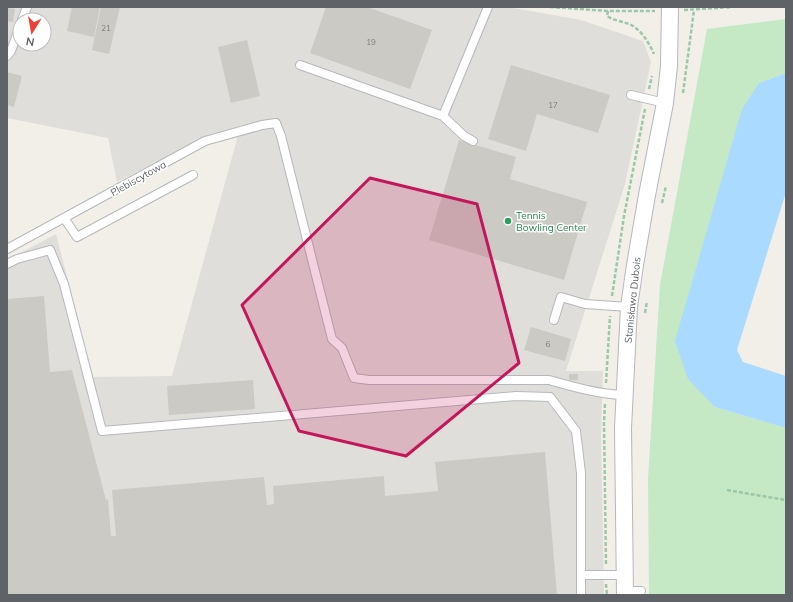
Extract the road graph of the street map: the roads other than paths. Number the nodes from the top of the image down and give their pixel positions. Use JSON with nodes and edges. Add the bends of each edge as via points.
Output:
{"nodes":[{"id":1,"x":488,"y":7,"type":"edge"},
{"id":2,"x":670,"y":9,"type":"edge"},
{"id":3,"x":300,"y":65,"type":"dead end"},
{"id":4,"x":631,"y":95,"type":"dead end"},
{"id":5,"x":665,"y":102,"type":"junction"},
{"id":6,"x":443,"y":116,"type":"junction"},
{"id":7,"x":473,"y":141,"type":"dead end"},
{"id":8,"x":193,"y":175,"type":"dead end"},
{"id":9,"x":64,"y":218,"type":"junction"},
{"id":10,"x":7,"y":249,"type":"edge"},
{"id":11,"x":7,"y":264,"type":"edge"},
{"id":12,"x":629,"y":307,"type":"junction"},
{"id":13,"x":554,"y":320,"type":"dead end"},
{"id":14,"x":624,"y":395,"type":"junction"},
{"id":15,"x":581,"y":575,"type":"junction"},
{"id":16,"x":624,"y":575,"type":"junction"},
{"id":17,"x":641,"y":591,"type":"dead end"},
{"id":18,"x":625,"y":593,"type":"edge"},
{"id":19,"x":581,"y":595,"type":"edge"}],
"edges":[{"from":1,"to":6,"type":"lane"},
{"from":2,"to":5,"type":"street","name":"Stanisława Dubois","via":[[669,66]]},
{"from":3,"to":6,"type":"lane"},
{"from":4,"to":5,"type":"lane"},
{"from":5,"to":12,"type":"street","name":"Stanisława Dubois"},
{"from":6,"to":7,"type":"lane"},
{"from":8,"to":9,"type":"lane","via":[[77,237]]},
{"from":9,"to":10,"type":"lane","name":"Plebiscytowa"},
{"from":9,"to":14,"type":"lane","name":"Plebiscytowa","via":[[205,141],[276,123],[332,339],[342,348],[354,378],[549,380],[605,394]]},
{"from":11,"to":15,"type":"lane","via":[[50,250],[64,284],[102,431],[516,396],[550,398],[576,431],[581,473]]},
{"from":12,"to":13,"type":"lane","via":[[585,304],[562,297]]},
{"from":12,"to":14,"type":"street","name":"Stanisława Dubois"},
{"from":14,"to":16,"type":"street","name":"Stanisława Dubois"},
{"from":15,"to":16,"type":"lane"},
{"from":15,"to":19,"type":"lane"},
{"from":16,"to":18,"type":"street","name":"Stanisława Dubois"},
{"from":17,"to":18,"type":"lane"}]}
